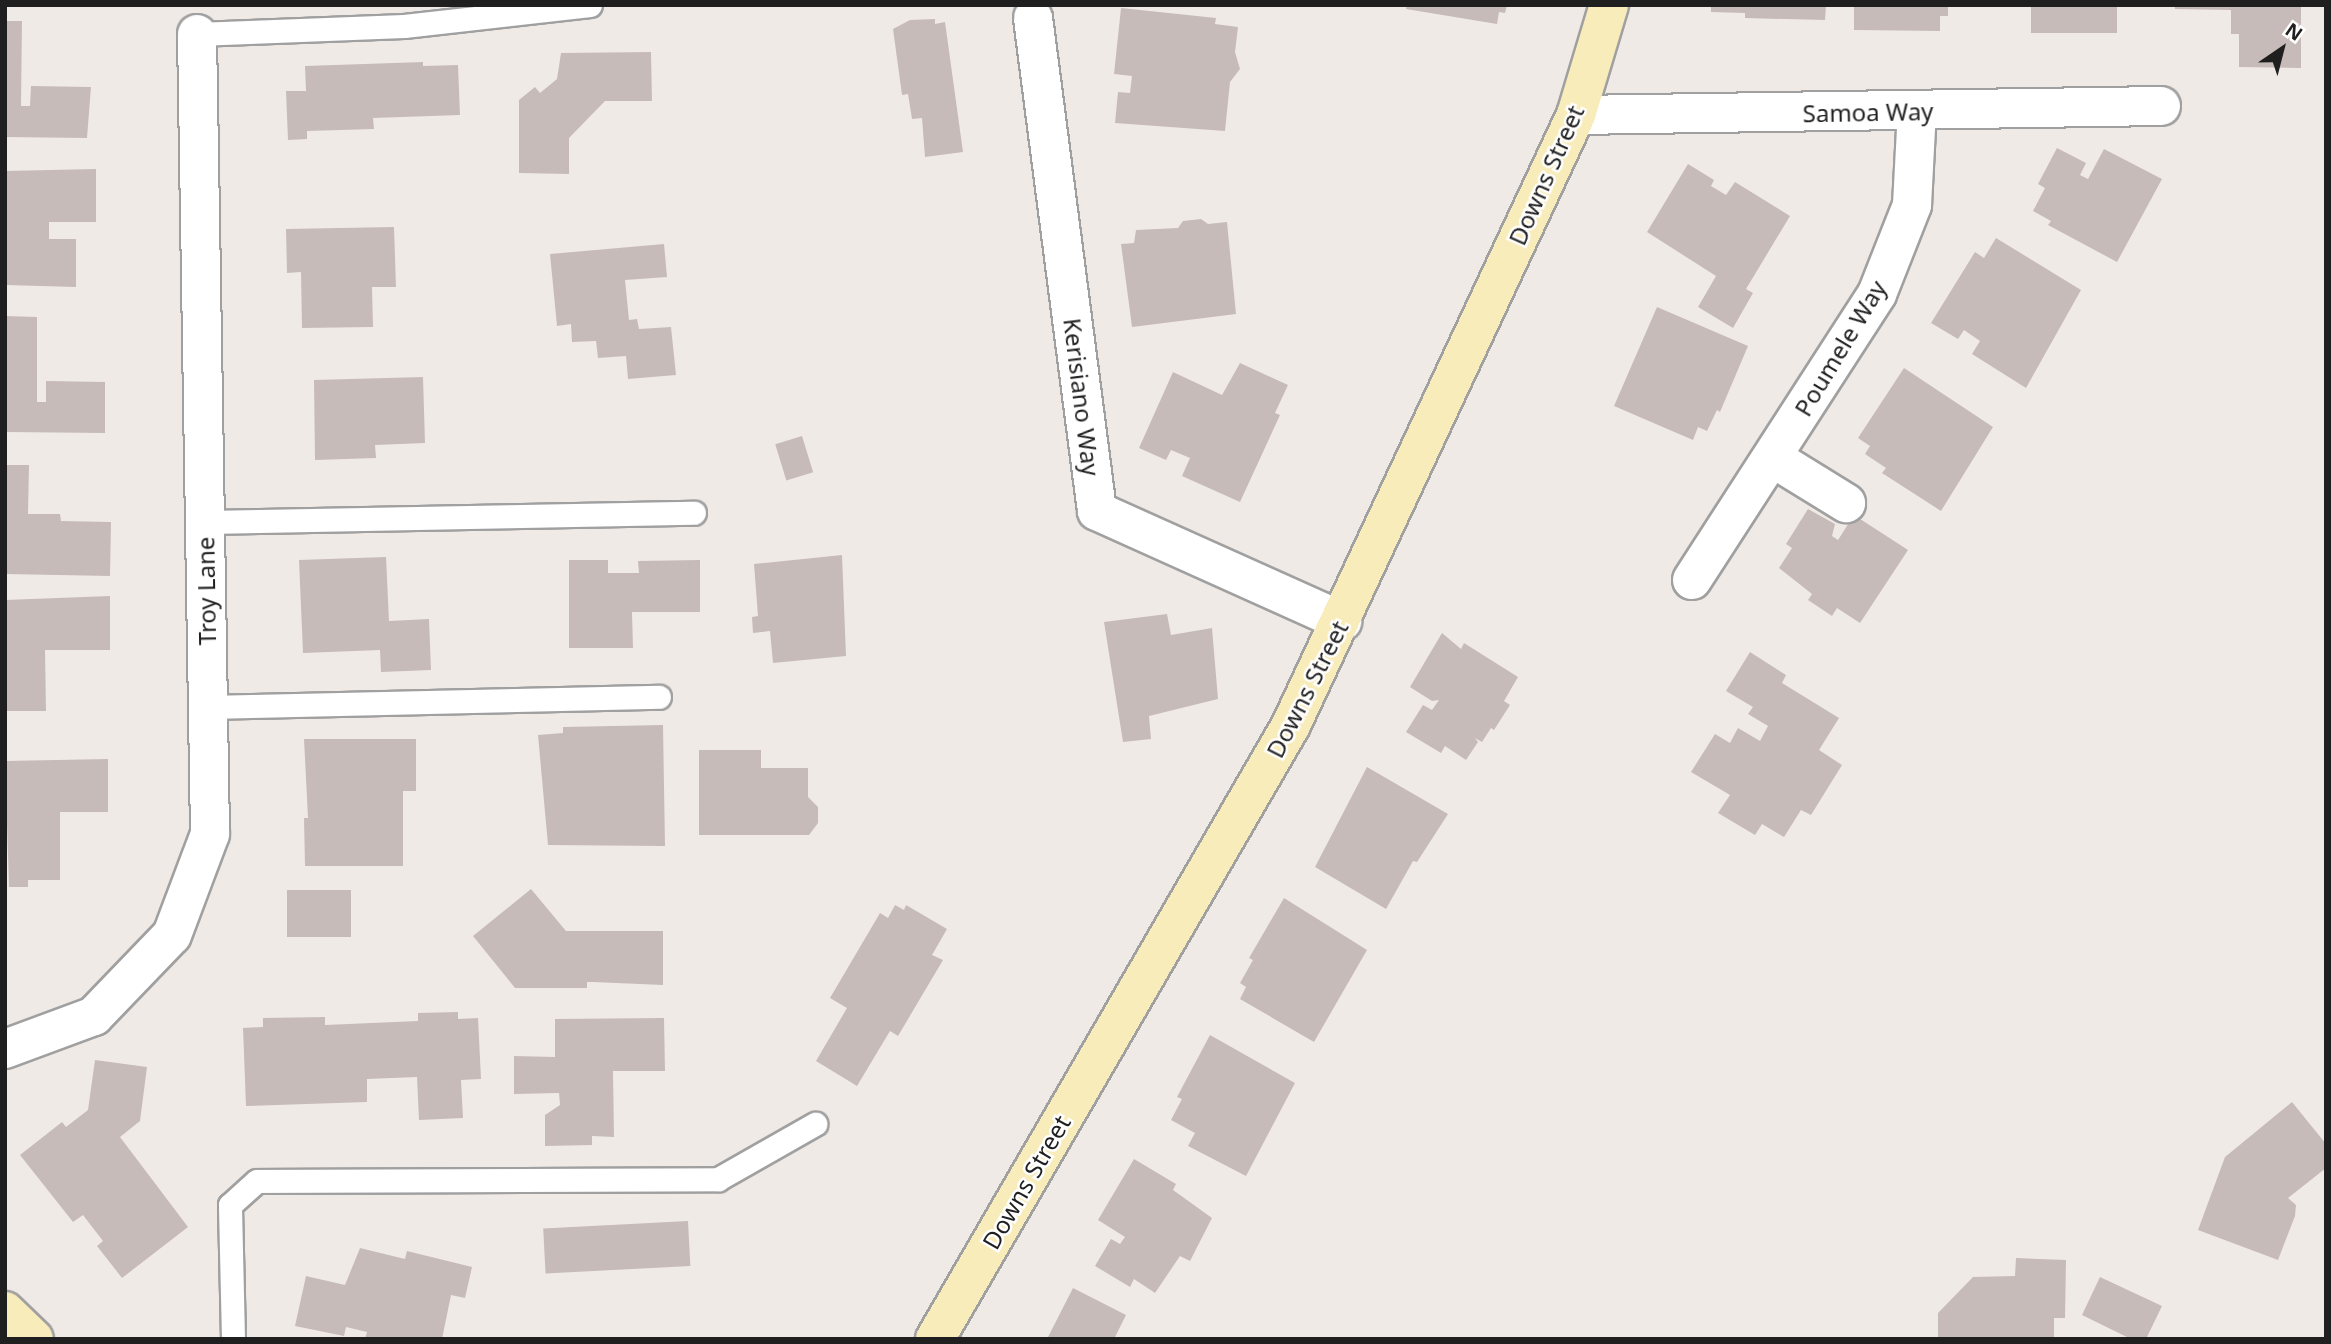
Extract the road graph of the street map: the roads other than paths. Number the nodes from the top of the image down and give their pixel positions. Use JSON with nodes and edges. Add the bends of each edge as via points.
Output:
{"nodes":[{"id":1,"x":590,"y":5,"type":"edge"},
{"id":2,"x":1609,"y":5,"type":"edge"},
{"id":3,"x":1033,"y":18,"type":"dead end"},
{"id":4,"x":197,"y":34,"type":"joint"},
{"id":5,"x":2161,"y":106,"type":"dead end"},
{"id":6,"x":1917,"y":111,"type":"junction"},
{"id":7,"x":1576,"y":116,"type":"junction"},
{"id":8,"x":1773,"y":458,"type":"junction"},
{"id":9,"x":1846,"y":503,"type":"dead end"},
{"id":10,"x":694,"y":513,"type":"dead end"},
{"id":11,"x":205,"y":522,"type":"junction"},
{"id":12,"x":1692,"y":580,"type":"dead end"},
{"id":13,"x":1342,"y":621,"type":"junction"},
{"id":14,"x":659,"y":697,"type":"dead end"},
{"id":15,"x":208,"y":707,"type":"junction"},
{"id":16,"x":5,"y":1049,"type":"edge"},
{"id":17,"x":815,"y":1124,"type":"dead end"},
{"id":18,"x":5,"y":1311,"type":"edge"},
{"id":19,"x":34,"y":1339,"type":"edge"},
{"id":20,"x":233,"y":1339,"type":"edge"},
{"id":21,"x":935,"y":1339,"type":"edge"}],
"edges":[{"from":1,"to":4,"type":"lane","via":[[404,26]]},
{"from":2,"to":7,"type":"main road","name":"Downs Street"},
{"from":3,"to":13,"type":"street","name":"Kerisiano Way","via":[[1097,511]]},
{"from":4,"to":11,"type":"street","name":"Troy Lane"},
{"from":5,"to":6,"type":"street","name":"Samoa Way"},
{"from":6,"to":7,"type":"street","name":"Samoa Way"},
{"from":6,"to":8,"type":"street","name":"Poumele Way","via":[[1912,205],[1877,294]]},
{"from":7,"to":13,"type":"main road","name":"Downs Street"},
{"from":8,"to":9,"type":"street"},
{"from":8,"to":12,"type":"street","name":"Poumele Way"},
{"from":10,"to":11,"type":"lane"},
{"from":11,"to":15,"type":"street","name":"Troy Lane"},
{"from":13,"to":21,"type":"main road","name":"Downs Street","via":[[1291,725]]},
{"from":14,"to":15,"type":"lane"},
{"from":15,"to":16,"type":"street","name":"Troy Lane","via":[[210,834],[172,935],[93,1016]]},
{"from":17,"to":20,"type":"lane","via":[[718,1179],[257,1181],[230,1205]]},
{"from":18,"to":19,"type":"main road"}]}
